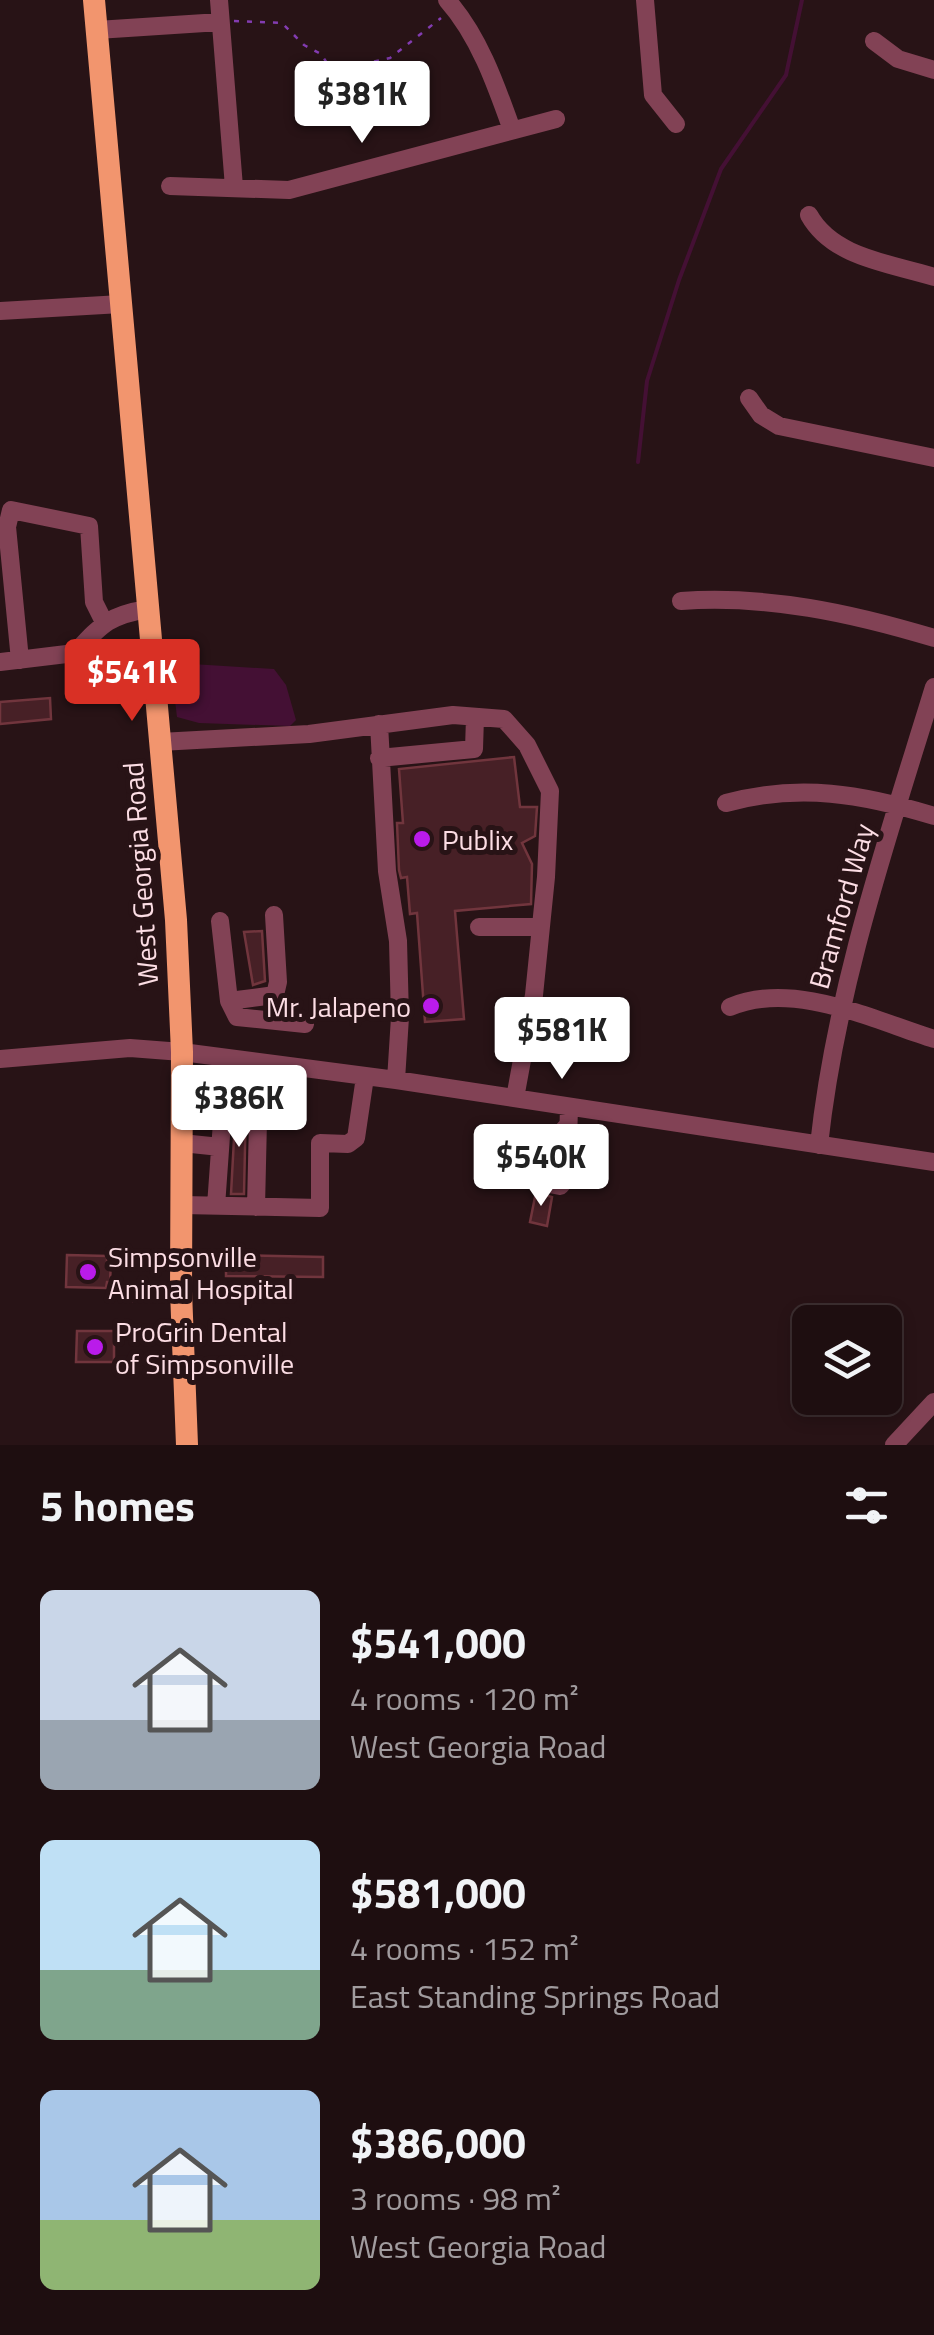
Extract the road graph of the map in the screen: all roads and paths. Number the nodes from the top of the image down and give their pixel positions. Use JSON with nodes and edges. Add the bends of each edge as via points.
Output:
{"nodes":[{"id":1,"x":94,"y":0,"type":"edge"},
{"id":2,"x":218,"y":0,"type":"edge"},
{"id":3,"x":646,"y":0,"type":"edge"},
{"id":4,"x":450,"y":4,"type":"edge"},
{"id":5,"x":220,"y":22,"type":"junction"},
{"id":6,"x":97,"y":30,"type":"junction"},
{"id":7,"x":874,"y":42,"type":"dead end"},
{"id":8,"x":329,"y":66,"type":"dead end"},
{"id":9,"x":336,"y":70,"type":"dead end"},
{"id":10,"x":934,"y":70,"type":"edge"},
{"id":11,"x":556,"y":118,"type":"dead end"},
{"id":12,"x":676,"y":124,"type":"dead end"},
{"id":13,"x":512,"y":130,"type":"junction"},
{"id":14,"x":170,"y":186,"type":"dead end"},
{"id":15,"x":234,"y":188,"type":"junction"},
{"id":16,"x":809,"y":214,"type":"dead end"},
{"id":17,"x":934,"y":276,"type":"edge"},
{"id":18,"x":121,"y":304,"type":"junction"},
{"id":19,"x":0,"y":311,"type":"edge"},
{"id":20,"x":749,"y":398,"type":"dead end"},
{"id":21,"x":934,"y":458,"type":"edge"},
{"id":22,"x":681,"y":601,"type":"dead end"},
{"id":23,"x":148,"y":609,"type":"junction"},
{"id":24,"x":104,"y":622,"type":"junction"},
{"id":25,"x":934,"y":638,"type":"edge"},
{"id":26,"x":20,"y":660,"type":"junction"},
{"id":27,"x":0,"y":662,"type":"edge"},
{"id":28,"x":934,"y":687,"type":"edge"},
{"id":29,"x":475,"y":717,"type":"junction"},
{"id":30,"x":379,"y":724,"type":"junction"},
{"id":31,"x":160,"y":742,"type":"junction"},
{"id":32,"x":379,"y":758,"type":"junction"},
{"id":33,"x":726,"y":803,"type":"dead end"},
{"id":34,"x":898,"y":805,"type":"junction"},
{"id":35,"x":934,"y":816,"type":"edge"},
{"id":36,"x":274,"y":914,"type":"dead end"},
{"id":37,"x":220,"y":920,"type":"dead end"},
{"id":38,"x":480,"y":927,"type":"dead end"},
{"id":39,"x":541,"y":927,"type":"junction"},
{"id":40,"x":229,"y":1001,"type":"junction"},
{"id":41,"x":730,"y":1007,"type":"dead end"},
{"id":42,"x":841,"y":1010,"type":"junction"},
{"id":43,"x":306,"y":1024,"type":"dead end"},
{"id":44,"x":934,"y":1039,"type":"edge"},
{"id":45,"x":182,"y":1052,"type":"junction"},
{"id":46,"x":0,"y":1059,"type":"edge"},
{"id":47,"x":259,"y":1062,"type":"junction"},
{"id":48,"x":365,"y":1077,"type":"junction"},
{"id":49,"x":396,"y":1080,"type":"junction"},
{"id":50,"x":258,"y":1088,"type":"junction"},
{"id":51,"x":515,"y":1098,"type":"junction"},
{"id":52,"x":182,"y":1144,"type":"junction"},
{"id":53,"x":819,"y":1144,"type":"junction"},
{"id":54,"x":220,"y":1147,"type":"junction"},
{"id":55,"x":934,"y":1162,"type":"edge"},
{"id":56,"x":182,"y":1206,"type":"junction"},
{"id":57,"x":216,"y":1206,"type":"junction"},
{"id":58,"x":256,"y":1207,"type":"junction"},
{"id":59,"x":180,"y":1291,"type":"junction"},
{"id":60,"x":135,"y":1294,"type":"dead end"},
{"id":61,"x":934,"y":1402,"type":"edge"},
{"id":62,"x":187,"y":1445,"type":"edge"},
{"id":63,"x":894,"y":1445,"type":"edge"}],
"edges":[{"from":1,"to":6,"type":"main road","name":"West Georgia Road"},
{"from":2,"to":5,"type":"street"},
{"from":3,"to":12,"type":"street","via":[[653,95]]},
{"from":4,"to":9,"type":"path","via":[[390,58]]},
{"from":4,"to":13,"type":"street","via":[[493,77]]},
{"from":5,"to":6,"type":"street"},
{"from":5,"to":8,"type":"path","via":[[282,22]]},
{"from":5,"to":15,"type":"street"},
{"from":6,"to":18,"type":"main road","name":"West Georgia Road"},
{"from":7,"to":10,"type":"street"},
{"from":11,"to":13,"type":"street"},
{"from":13,"to":15,"type":"street","via":[[288,190]]},
{"from":14,"to":15,"type":"street"},
{"from":16,"to":17,"type":"street","via":[[818,231],[842,248]]},
{"from":18,"to":19,"type":"street"},
{"from":18,"to":23,"type":"main road","name":"West Georgia Road"},
{"from":20,"to":21,"type":"street","via":[[779,426]]},
{"from":22,"to":25,"type":"street","via":[[816,608]]},
{"from":23,"to":24,"type":"street"},
{"from":23,"to":31,"type":"main road","name":"West Georgia Road"},
{"from":24,"to":26,"type":"street","via":[[75,653]]},
{"from":24,"to":26,"type":"street","via":[[94,602],[90,526],[11,510],[7,527]]},
{"from":26,"to":27,"type":"street"},
{"from":28,"to":34,"type":"street","name":"Bramford Way"},
{"from":29,"to":30,"type":"street"},
{"from":29,"to":32,"type":"street","via":[[474,749]]},
{"from":29,"to":39,"type":"street","via":[[504,719],[528,745],[550,791]]},
{"from":30,"to":31,"type":"street"},
{"from":30,"to":32,"type":"street"},
{"from":31,"to":45,"type":"main road","name":"West Georgia Road"},
{"from":32,"to":49,"type":"street","via":[[398,941]]},
{"from":33,"to":34,"type":"street","via":[[802,790]]},
{"from":34,"to":35,"type":"street"},
{"from":34,"to":42,"type":"street","name":"Bramford Way"},
{"from":36,"to":40,"type":"street","via":[[275,995]]},
{"from":37,"to":40,"type":"street"},
{"from":38,"to":39,"type":"street"},
{"from":39,"to":51,"type":"street"},
{"from":40,"to":43,"type":"street","via":[[237,1016]]},
{"from":41,"to":42,"type":"street","via":[[776,999]]},
{"from":42,"to":44,"type":"street"},
{"from":42,"to":53,"type":"street","name":"Bramford Way"},
{"from":45,"to":46,"type":"street","via":[[130,1048]]},
{"from":45,"to":47,"type":"street"},
{"from":45,"to":52,"type":"main road","name":"West Georgia Road"},
{"from":47,"to":48,"type":"street"},
{"from":47,"to":50,"type":"street"},
{"from":48,"to":49,"type":"street"},
{"from":48,"to":58,"type":"street","via":[[356,1138],[320,1143],[320,1208]]},
{"from":49,"to":51,"type":"street"},
{"from":50,"to":54,"type":"street","via":[[224,1094]]},
{"from":50,"to":58,"type":"street"},
{"from":51,"to":53,"type":"street","via":[[568,1116]]},
{"from":52,"to":54,"type":"street"},
{"from":52,"to":56,"type":"main road","name":"West Georgia Road"},
{"from":53,"to":55,"type":"street"},
{"from":54,"to":57,"type":"street"},
{"from":56,"to":57,"type":"street"},
{"from":56,"to":59,"type":"main road","name":"West Georgia Road"},
{"from":57,"to":58,"type":"street"},
{"from":59,"to":60,"type":"street"},
{"from":59,"to":62,"type":"main road","name":"West Georgia Road"},
{"from":61,"to":63,"type":"street"}]}
